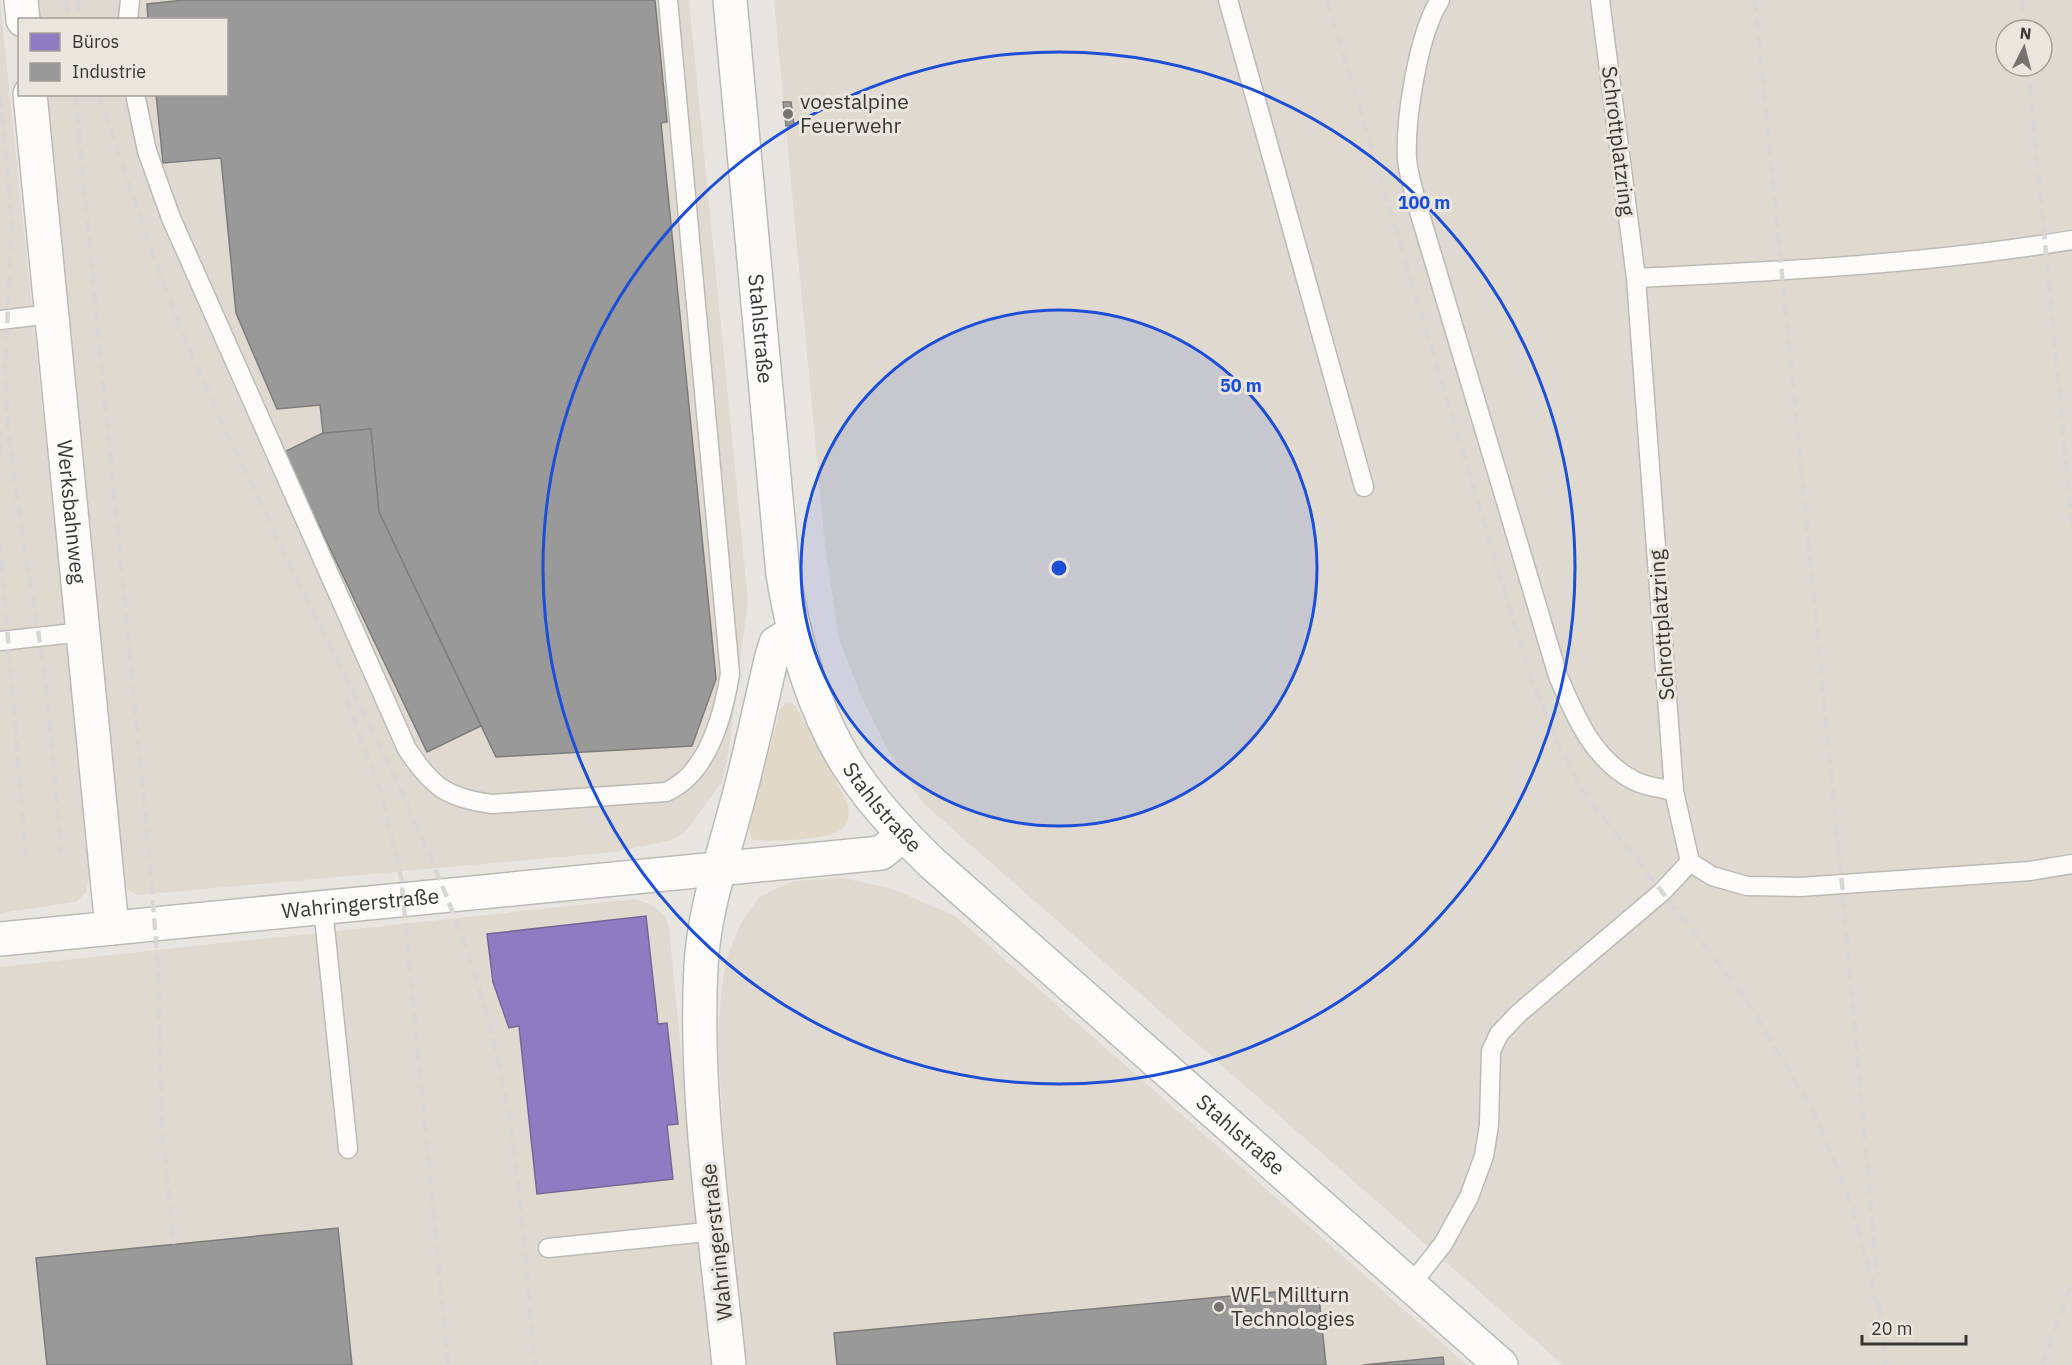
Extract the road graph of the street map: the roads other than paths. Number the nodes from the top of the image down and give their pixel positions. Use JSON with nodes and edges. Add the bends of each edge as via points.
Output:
{"nodes":[{"id":1,"x":21,"y":0,"type":"edge"},
{"id":2,"x":130,"y":0,"type":"edge"},
{"id":3,"x":668,"y":0,"type":"edge"},
{"id":4,"x":729,"y":0,"type":"edge"},
{"id":5,"x":1228,"y":0,"type":"edge"},
{"id":6,"x":1440,"y":0,"type":"edge"},
{"id":7,"x":1600,"y":0,"type":"edge"},
{"id":8,"x":23,"y":18,"type":"edge"},
{"id":9,"x":128,"y":18,"type":"edge"},
{"id":10,"x":30,"y":96,"type":"edge"},
{"id":11,"x":135,"y":96,"type":"edge"},
{"id":12,"x":2072,"y":240,"type":"edge"},
{"id":13,"x":1636,"y":278,"type":"junction"},
{"id":14,"x":51,"y":314,"type":"junction"},
{"id":15,"x":0,"y":320,"type":"edge"},
{"id":16,"x":1364,"y":487,"type":"dead end"},
{"id":17,"x":82,"y":632,"type":"junction"},
{"id":18,"x":793,"y":632,"type":"junction"},
{"id":19,"x":0,"y":641,"type":"edge"},
{"id":20,"x":1674,"y":790,"type":"junction"},
{"id":21,"x":903,"y":835,"type":"junction"},
{"id":22,"x":1690,"y":862,"type":"junction"},
{"id":23,"x":2072,"y":864,"type":"edge"},
{"id":24,"x":718,"y":869,"type":"junction"},
{"id":25,"x":323,"y":908,"type":"junction"},
{"id":26,"x":111,"y":928,"type":"junction"},
{"id":27,"x":0,"y":939,"type":"edge"},
{"id":28,"x":348,"y":1149,"type":"dead end"},
{"id":29,"x":716,"y":1231,"type":"junction"},
{"id":30,"x":548,"y":1248,"type":"dead end"},
{"id":31,"x":1410,"y":1286,"type":"junction"},
{"id":32,"x":729,"y":1365,"type":"edge"},
{"id":33,"x":1501,"y":1365,"type":"edge"}],
"edges":[{"from":1,"to":8,"type":"street"},
{"from":2,"to":9,"type":"lane"},
{"from":3,"to":11,"type":"lane","via":[[730,674],[714,730],[694,773],[682,786],[666,792],[492,804],[464,800],[442,791],[424,774],[407,749],[171,218],[147,151]]},
{"from":4,"to":18,"type":"street","name":"Stahlstraße","via":[[781,558]]},
{"from":5,"to":16,"type":"lane"},
{"from":6,"to":20,"type":"lane","via":[[1424,34],[1408,121],[1407,161],[1419,212],[1558,676],[1578,723],[1597,751],[1617,770],[1635,782]]},
{"from":7,"to":13,"type":"lane","name":"Schrottplatzring"},
{"from":10,"to":14,"type":"street","name":"Werksbahnweg"},
{"from":12,"to":13,"type":"lane","via":[[1968,256],[1835,268]]},
{"from":13,"to":20,"type":"lane","name":"Schrottplatzring"},
{"from":14,"to":15,"type":"lane"},
{"from":14,"to":17,"type":"street","name":"Werksbahnweg"},
{"from":17,"to":19,"type":"lane"},
{"from":17,"to":26,"type":"street","name":"Werksbahnweg"},
{"from":18,"to":21,"type":"street","name":"Stahlstraße","via":[[813,693],[835,741],[859,782]]},
{"from":18,"to":24,"type":"street","name":"Wahringerstraße","via":[[776,643]]},
{"from":20,"to":22,"type":"lane","name":"Schrottplatzring"},
{"from":21,"to":24,"type":"street","name":"Wahringerstraße","via":[[881,853]]},
{"from":21,"to":31,"type":"street","name":"Stahlstraße"},
{"from":22,"to":23,"type":"lane","via":[[1712,876],[1748,886],[1800,887],[2030,871]]},
{"from":22,"to":31,"type":"lane","via":[[1662,892],[1499,1034],[1491,1051],[1489,1125],[1480,1166],[1469,1197],[1443,1244]]},
{"from":24,"to":25,"type":"street","name":"Wahringerstraße"},
{"from":24,"to":29,"type":"street","name":"Wahringerstraße","via":[[702,954],[700,1037]]},
{"from":25,"to":26,"type":"street","name":"Wahringerstraße"},
{"from":25,"to":28,"type":"lane"},
{"from":26,"to":27,"type":"street","name":"Wahringerstraße"},
{"from":29,"to":30,"type":"lane"},
{"from":29,"to":32,"type":"street","name":"Wahringerstraße"},
{"from":31,"to":33,"type":"street","name":"Stahlstraße"}]}
